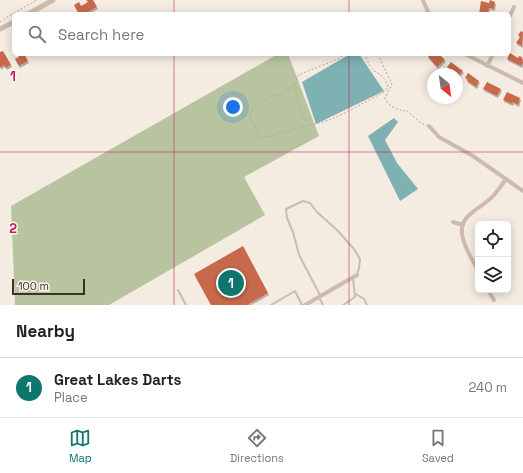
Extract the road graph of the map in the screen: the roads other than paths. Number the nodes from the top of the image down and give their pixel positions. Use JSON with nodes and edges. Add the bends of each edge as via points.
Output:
{"nodes":[{"id":1,"x":53,"y":0,"type":"edge"},
{"id":2,"x":423,"y":0,"type":"edge"},
{"id":3,"x":514,"y":8,"type":"dead end"},
{"id":4,"x":32,"y":12,"type":"edge"},
{"id":5,"x":428,"y":12,"type":"edge"},
{"id":6,"x":511,"y":14,"type":"edge"},
{"id":7,"x":12,"y":23,"type":"edge"},
{"id":8,"x":0,"y":30,"type":"edge"},
{"id":9,"x":469,"y":56,"type":"edge"},
{"id":10,"x":492,"y":56,"type":"edge"},
{"id":11,"x":487,"y":66,"type":"junction"},
{"id":12,"x":523,"y":83,"type":"edge"},
{"id":13,"x":429,"y":126,"type":"road end"},
{"id":14,"x":506,"y":179,"type":"junction"},
{"id":15,"x":523,"y":191,"type":"edge"},
{"id":16,"x":452,"y":222,"type":"dead end"},
{"id":17,"x":463,"y":225,"type":"junction"},
{"id":18,"x":475,"y":264,"type":"edge"},
{"id":19,"x":355,"y":276,"type":"junction"},
{"id":20,"x":178,"y":290,"type":"dead end"},
{"id":21,"x":355,"y":293,"type":"junction"},
{"id":22,"x":490,"y":293,"type":"edge"},
{"id":23,"x":320,"y":297,"type":"junction"},
{"id":24,"x":494,"y":300,"type":"dead end"},
{"id":25,"x":186,"y":305,"type":"edge"},
{"id":26,"x":271,"y":305,"type":"edge"},
{"id":27,"x":302,"y":305,"type":"edge"},
{"id":28,"x":305,"y":305,"type":"edge"},
{"id":29,"x":324,"y":305,"type":"edge"},
{"id":30,"x":343,"y":305,"type":"edge"},
{"id":31,"x":367,"y":305,"type":"edge"}],
"edges":[{"from":1,"to":4,"type":"street"},
{"from":2,"to":5,"type":"street"},
{"from":3,"to":6,"type":"street"},
{"from":7,"to":8,"type":"street"},
{"from":9,"to":11,"type":"street"},
{"from":10,"to":11,"type":"street"},
{"from":11,"to":12,"type":"street"},
{"from":13,"to":14,"type":"street","via":[[439,137]]},
{"from":14,"to":15,"type":"street"},
{"from":14,"to":17,"type":"street","via":[[490,200],[470,214]]},
{"from":16,"to":17,"type":"street"},
{"from":17,"to":18,"type":"street","via":[[464,243]]},
{"from":19,"to":21,"type":"lane"},
{"from":19,"to":23,"type":"street"},
{"from":19,"to":23,"type":"lane","via":[[360,259],[354,249],[310,203],[303,201],[286,209],[300,255]]},
{"from":20,"to":25,"type":"lane"},
{"from":21,"to":30,"type":"lane","via":[[355,297]]},
{"from":21,"to":31,"type":"lane","via":[[364,299]]},
{"from":22,"to":24,"type":"street"},
{"from":23,"to":28,"type":"street"},
{"from":23,"to":29,"type":"lane"},
{"from":26,"to":27,"type":"lane","via":[[295,291]]}]}
